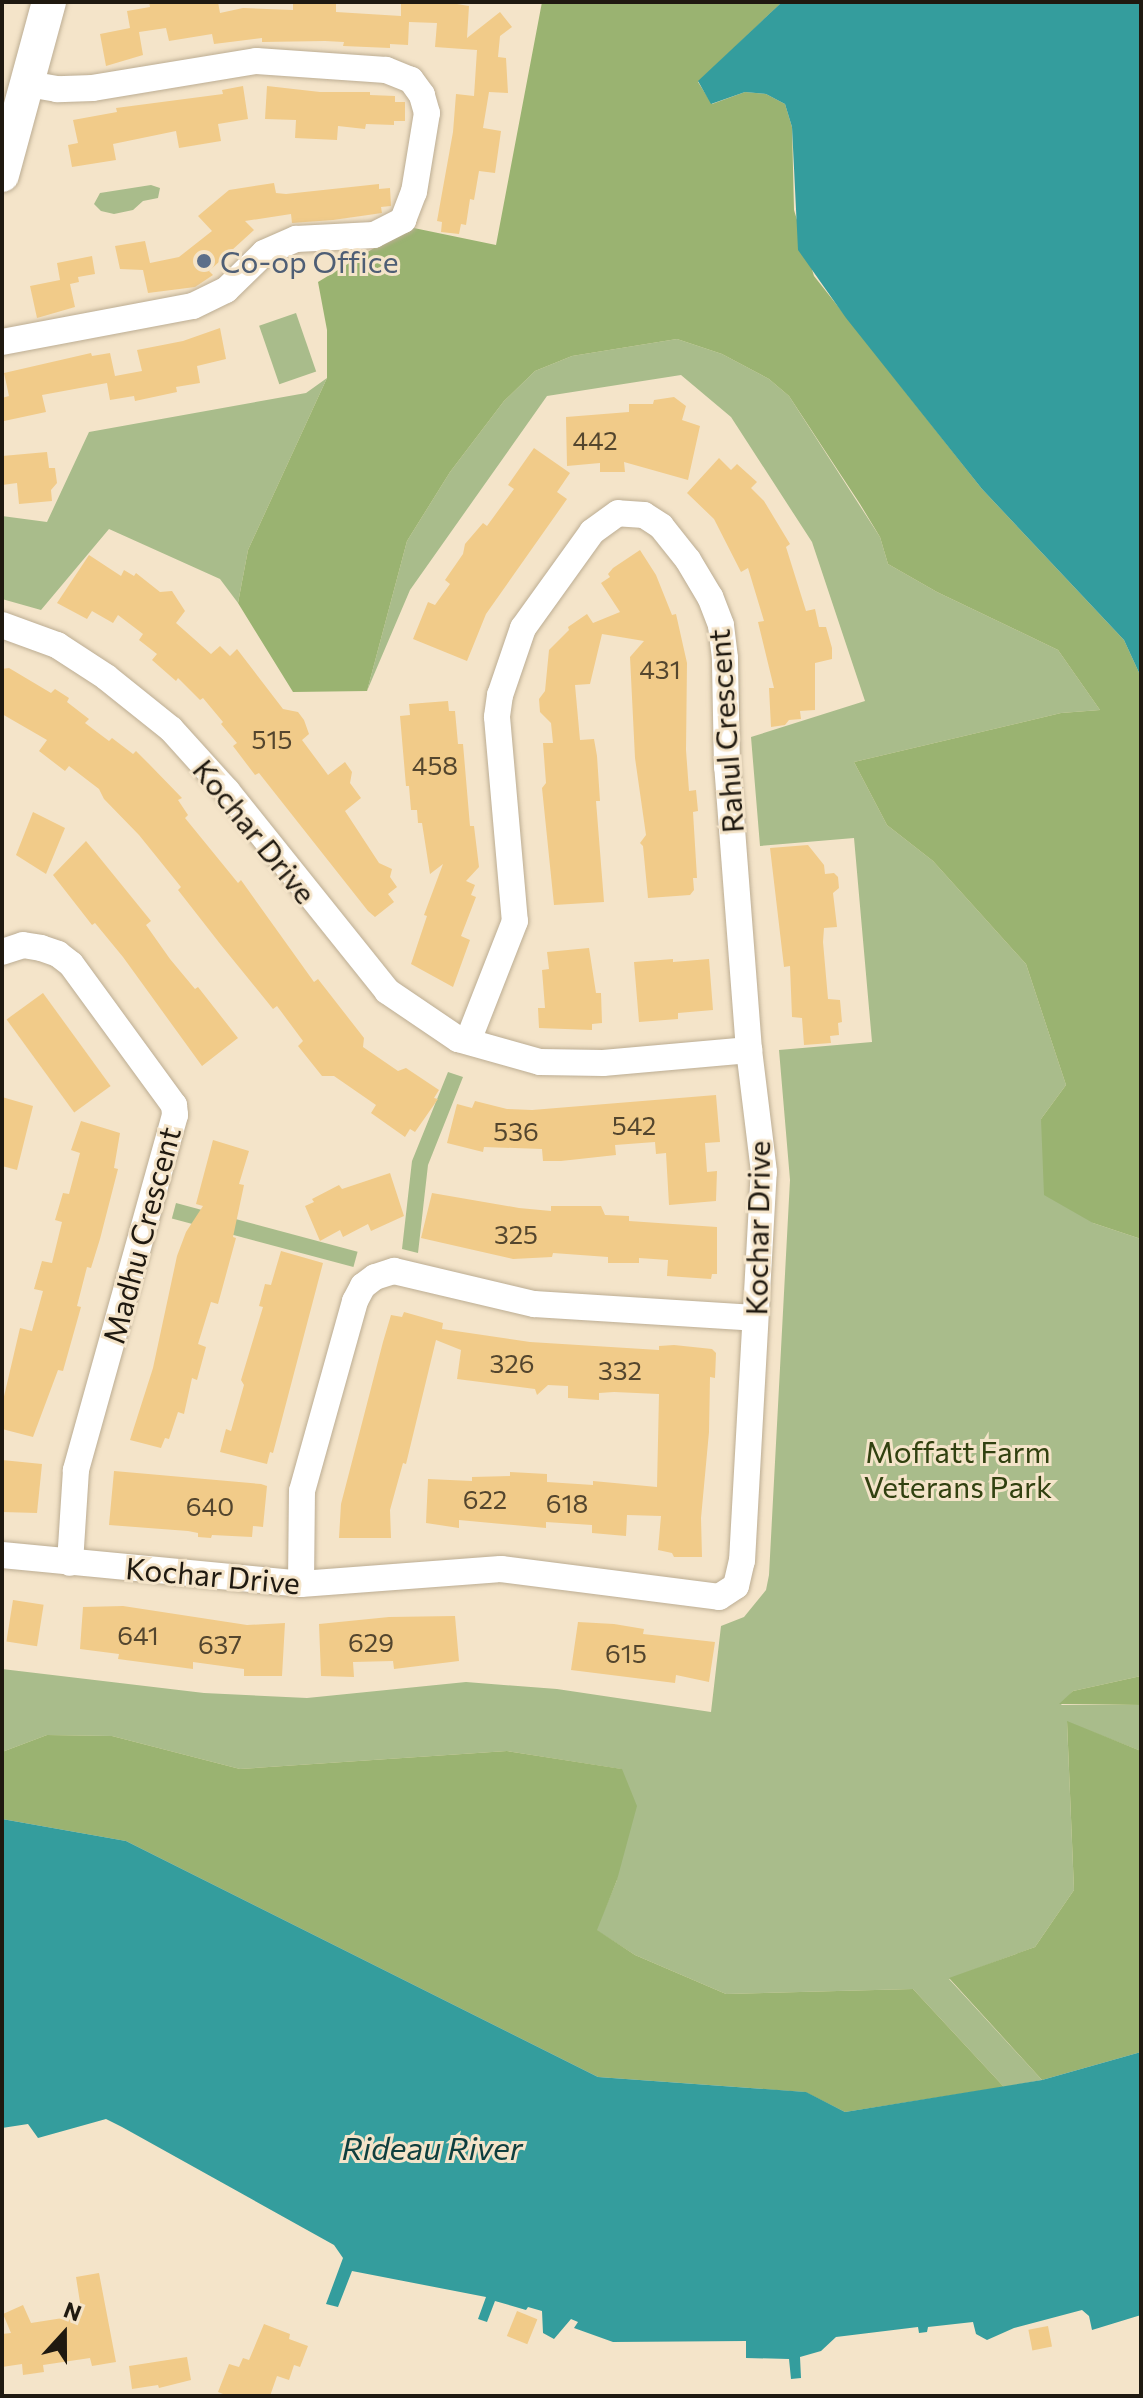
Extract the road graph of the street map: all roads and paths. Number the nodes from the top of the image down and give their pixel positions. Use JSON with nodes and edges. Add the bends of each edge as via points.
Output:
{"nodes":[{"id":1,"x":49,"y":2,"type":"edge"},
{"id":2,"x":28,"y":84,"type":"junction"},
{"id":3,"x":2,"y":175,"type":"edge"},
{"id":4,"x":2,"y":342,"type":"edge"},
{"id":5,"x":2,"y":625,"type":"edge"},
{"id":6,"x":2,"y":952,"type":"edge"},
{"id":7,"x":468,"y":1041,"type":"junction"},
{"id":8,"x":749,"y":1050,"type":"junction"},
{"id":9,"x":755,"y":1318,"type":"junction"},
{"id":10,"x":2,"y":1555,"type":"edge"},
{"id":11,"x":70,"y":1563,"type":"junction"},
{"id":12,"x":301,"y":1584,"type":"junction"}],
"edges":[{"from":1,"to":2,"type":"main road"},
{"from":2,"to":3,"type":"main road"},
{"from":2,"to":4,"type":"street","via":[[93,88],[256,61],[386,70],[411,80],[427,113],[414,192],[403,220],[374,235],[296,239],[264,253],[226,290],[193,306]]},
{"from":5,"to":7,"type":"street","name":"Kochar Drive","via":[[57,645],[171,729],[387,991]]},
{"from":6,"to":11,"type":"street","name":"Madhu Crescent","via":[[23,945],[41,948],[71,964],[174,1105],[76,1470]]},
{"from":7,"to":8,"type":"street","name":"Kochar Drive","via":[[540,1062],[603,1063]]},
{"from":7,"to":8,"type":"street","name":"Rahul Crescent","via":[[515,921],[497,717],[500,695],[523,628],[592,532],[618,513],[629,512],[661,526],[703,585],[721,625]]},
{"from":8,"to":9,"type":"street","name":"Kochar Drive","via":[[764,1172]]},
{"from":9,"to":12,"type":"street","via":[[534,1304],[394,1271],[375,1277],[355,1301],[302,1491]]},
{"from":9,"to":12,"type":"street","name":"Kochar Drive","via":[[742,1561],[736,1586],[719,1597],[501,1569]]},
{"from":10,"to":11,"type":"street","name":"Kochar Drive"},
{"from":11,"to":12,"type":"street","name":"Kochar Drive"}]}
